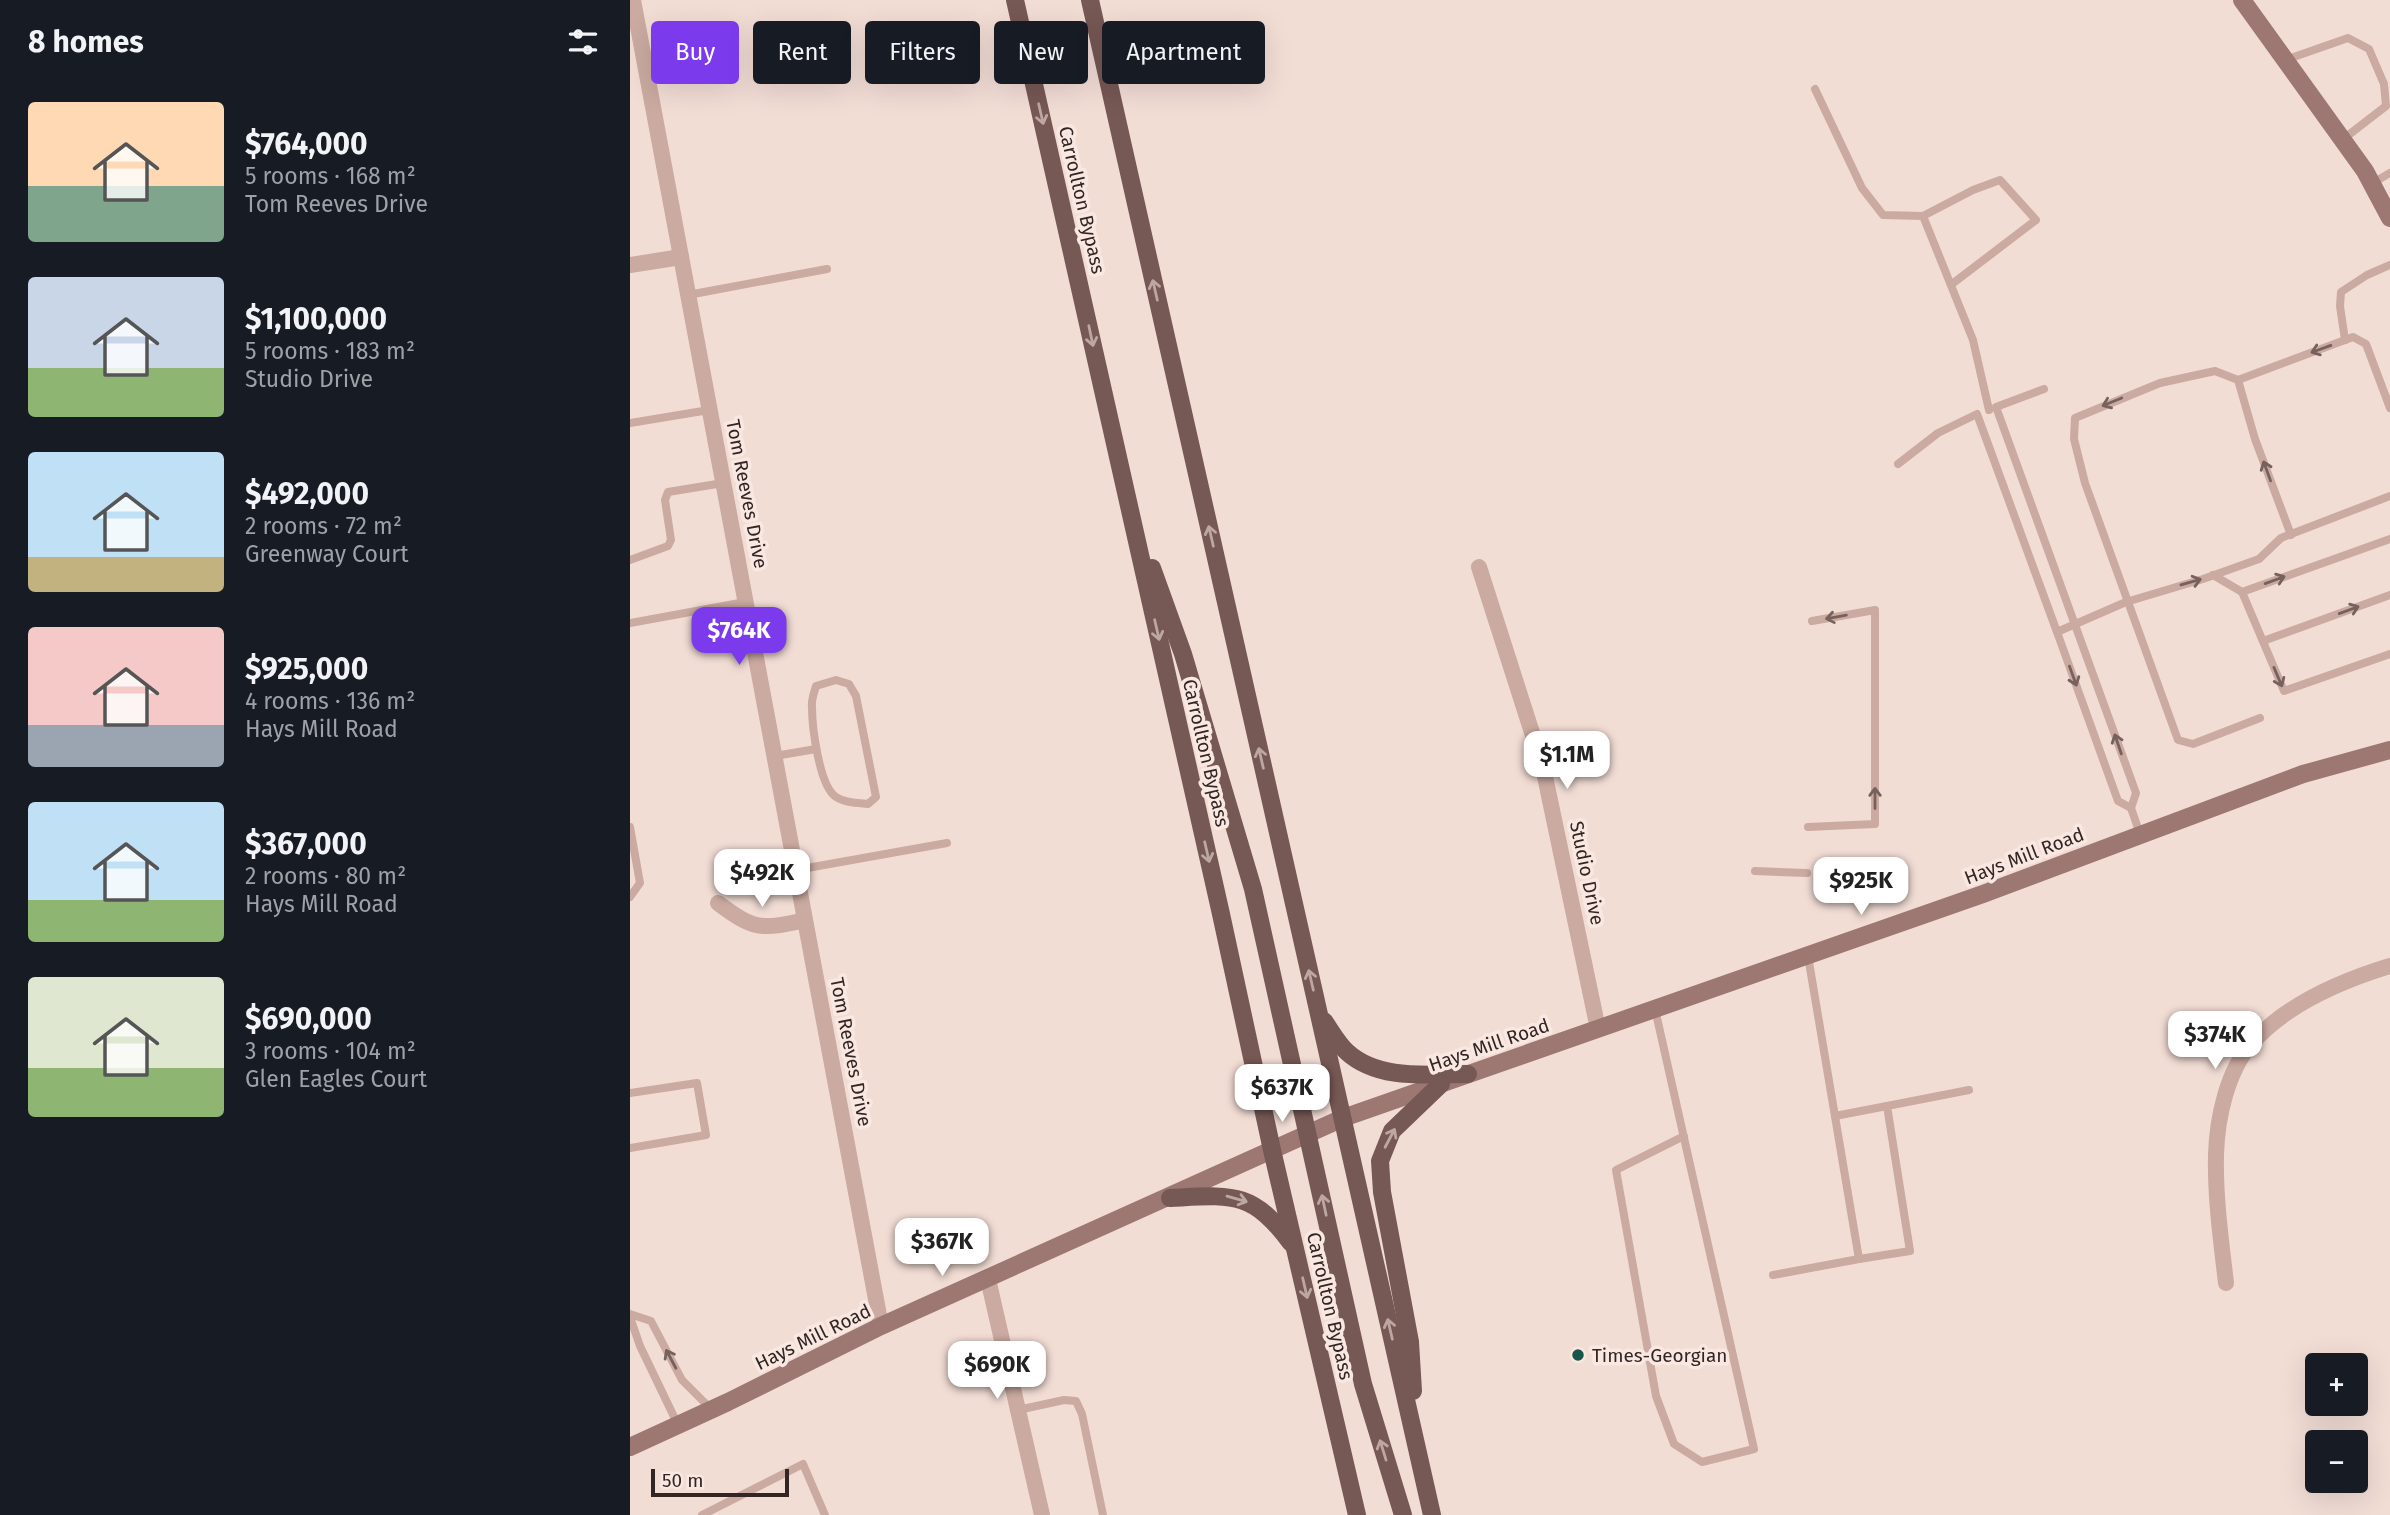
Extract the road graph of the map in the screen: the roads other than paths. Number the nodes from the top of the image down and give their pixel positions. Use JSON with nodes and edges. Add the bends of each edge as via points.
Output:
{"nodes":[{"id":1,"x":633,"y":0,"type":"edge"},
{"id":2,"x":1015,"y":0,"type":"edge"},
{"id":3,"x":1090,"y":0,"type":"edge"},
{"id":4,"x":2242,"y":0,"type":"edge"},
{"id":5,"x":2285,"y":60,"type":"junction"},
{"id":6,"x":1815,"y":89,"type":"dead end"},
{"id":7,"x":2342,"y":140,"type":"junction"},
{"id":8,"x":2390,"y":173,"type":"edge"},
{"id":9,"x":2371,"y":184,"type":"junction"},
{"id":10,"x":1923,"y":216,"type":"junction"},
{"id":11,"x":2390,"y":218,"type":"edge"},
{"id":12,"x":681,"y":257,"type":"junction"},
{"id":13,"x":630,"y":265,"type":"edge"},
{"id":14,"x":2390,"y":265,"type":"edge"},
{"id":15,"x":828,"y":269,"type":"dead end"},
{"id":16,"x":1951,"y":284,"type":"junction"},
{"id":17,"x":688,"y":295,"type":"junction"},
{"id":18,"x":2344,"y":340,"type":"junction"},
{"id":19,"x":2238,"y":380,"type":"junction"},
{"id":20,"x":2043,"y":389,"type":"dead end"},
{"id":21,"x":1992,"y":408,"type":"junction"},
{"id":22,"x":2390,"y":408,"type":"edge"},
{"id":23,"x":709,"y":410,"type":"junction"},
{"id":24,"x":1976,"y":414,"type":"junction"},
{"id":25,"x":630,"y":423,"type":"edge"},
{"id":26,"x":1899,"y":464,"type":"dead end"},
{"id":27,"x":723,"y":483,"type":"junction"},
{"id":28,"x":1126,"y":495,"type":"junction"},
{"id":29,"x":2390,"y":496,"type":"edge"},
{"id":30,"x":2291,"y":535,"type":"junction"},
{"id":31,"x":2390,"y":539,"type":"edge"},
{"id":32,"x":630,"y":560,"type":"edge"},
{"id":33,"x":1479,"y":567,"type":"dead end"},
{"id":34,"x":2213,"y":575,"type":"junction"},
{"id":35,"x":2242,"y":592,"type":"junction"},
{"id":36,"x":2390,"y":595,"type":"edge"},
{"id":37,"x":746,"y":602,"type":"junction"},
{"id":38,"x":2126,"y":602,"type":"junction"},
{"id":39,"x":1812,"y":621,"type":"dead end"},
{"id":40,"x":630,"y":623,"type":"edge"},
{"id":41,"x":2076,"y":624,"type":"junction"},
{"id":42,"x":2056,"y":632,"type":"junction"},
{"id":43,"x":2263,"y":641,"type":"junction"},
{"id":44,"x":2390,"y":654,"type":"edge"},
{"id":45,"x":2260,"y":718,"type":"dead end"},
{"id":46,"x":816,"y":749,"type":"junction"},
{"id":47,"x":2390,"y":750,"type":"edge"},
{"id":48,"x":775,"y":756,"type":"junction"},
{"id":49,"x":2131,"y":808,"type":"junction"},
{"id":50,"x":630,"y":827,"type":"edge"},
{"id":51,"x":1808,"y":827,"type":"dead end"},
{"id":52,"x":2140,"y":834,"type":"junction"},
{"id":53,"x":947,"y":843,"type":"dead end"},
{"id":54,"x":796,"y":870,"type":"junction"},
{"id":55,"x":1755,"y":870,"type":"dead end"},
{"id":56,"x":1807,"y":873,"type":"dead end"},
{"id":57,"x":630,"y":897,"type":"edge"},
{"id":58,"x":718,"y":903,"type":"dead end"},
{"id":59,"x":805,"y":920,"type":"junction"},
{"id":60,"x":1808,"y":956,"type":"junction"},
{"id":61,"x":2390,"y":966,"type":"edge"},
{"id":62,"x":1655,"y":1009,"type":"junction"},
{"id":63,"x":1318,"y":1013,"type":"junction"},
{"id":64,"x":1598,"y":1029,"type":"junction"},
{"id":65,"x":1468,"y":1074,"type":"junction"},
{"id":66,"x":1441,"y":1084,"type":"junction"},
{"id":67,"x":1969,"y":1090,"type":"dead end"},
{"id":68,"x":630,"y":1093,"type":"edge"},
{"id":69,"x":1887,"y":1106,"type":"junction"},
{"id":70,"x":1835,"y":1116,"type":"junction"},
{"id":71,"x":1343,"y":1118,"type":"junction"},
{"id":72,"x":1309,"y":1133,"type":"junction"},
{"id":73,"x":1684,"y":1136,"type":"junction"},
{"id":74,"x":630,"y":1148,"type":"edge"},
{"id":75,"x":1272,"y":1150,"type":"junction"},
{"id":76,"x":1170,"y":1198,"type":"junction"},
{"id":77,"x":1295,"y":1248,"type":"junction"},
{"id":78,"x":1859,"y":1259,"type":"junction"},
{"id":79,"x":1773,"y":1275,"type":"dead end"},
{"id":80,"x":988,"y":1279,"type":"junction"},
{"id":81,"x":2226,"y":1283,"type":"dead end"},
{"id":82,"x":630,"y":1315,"type":"edge"},
{"id":83,"x":881,"y":1326,"type":"junction"},
{"id":84,"x":712,"y":1410,"type":"junction"},
{"id":85,"x":1018,"y":1410,"type":"junction"},
{"id":86,"x":678,"y":1425,"type":"junction"},
{"id":87,"x":630,"y":1447,"type":"edge"},
{"id":88,"x":1417,"y":1447,"type":"junction"},
{"id":89,"x":702,"y":1515,"type":"edge"},
{"id":90,"x":825,"y":1515,"type":"edge"},
{"id":91,"x":1042,"y":1515,"type":"edge"},
{"id":92,"x":1103,"y":1515,"type":"edge"},
{"id":93,"x":1357,"y":1515,"type":"edge"},
{"id":94,"x":1403,"y":1515,"type":"edge"},
{"id":95,"x":1432,"y":1515,"type":"edge"}],
"edges":[{"from":1,"to":12,"type":"street","name":"Tom Reeves Drive"},
{"from":2,"to":28,"type":"main road","name":"Carrollton Bypass","one_way":true},
{"from":63,"to":3,"type":"main road","one_way":true},
{"from":4,"to":5,"type":"street"},
{"from":5,"to":7,"type":"street"},
{"from":5,"to":7,"type":"lane","via":[[2348,38],[2369,49],[2384,84],[2386,106]]},
{"from":6,"to":10,"type":"lane","via":[[1862,188],[1883,215]]},
{"from":7,"to":9,"type":"street"},
{"from":8,"to":9,"type":"lane"},
{"from":9,"to":11,"type":"street"},
{"from":10,"to":16,"type":"lane"},
{"from":10,"to":16,"type":"lane","via":[[2000,180],[2036,220]]},
{"from":12,"to":13,"type":"street"},
{"from":12,"to":17,"type":"street","name":"Tom Reeves Drive"},
{"from":14,"to":18,"type":"lane","via":[[2341,292]]},
{"from":15,"to":17,"type":"lane"},
{"from":16,"to":21,"type":"lane"},
{"from":17,"to":23,"type":"street","name":"Tom Reeves Drive"},
{"from":18,"to":19,"type":"lane","one_way":true},
{"from":18,"to":22,"type":"lane","via":[[2353,337],[2366,344]]},
{"from":30,"to":19,"type":"lane","one_way":true},
{"from":19,"to":38,"type":"lane","one_way":true,"via":[[2216,371],[2160,383],[2075,418],[2074,439],[2085,484]]},
{"from":20,"to":21,"type":"lane"},
{"from":21,"to":24,"type":"lane"},
{"from":21,"to":41,"type":"lane"},
{"from":23,"to":25,"type":"lane"},
{"from":23,"to":27,"type":"street","name":"Tom Reeves Drive"},
{"from":24,"to":26,"type":"lane","via":[[1938,433]]},
{"from":24,"to":42,"type":"lane"},
{"from":27,"to":32,"type":"lane","via":[[668,492],[668,546]]},
{"from":27,"to":37,"type":"street","name":"Tom Reeves Drive"},
{"from":28,"to":72,"type":"main road","via":[[1182,654],[1253,889]]},
{"from":28,"to":75,"type":"main road","name":"Carrollton Bypass","one_way":true},
{"from":29,"to":30,"type":"lane"},
{"from":30,"to":34,"type":"lane","via":[[2281,538],[2259,559]]},
{"from":35,"to":31,"type":"lane","one_way":true},
{"from":33,"to":64,"type":"street","name":"Studio Drive","via":[[1543,767]]},
{"from":34,"to":35,"type":"lane"},
{"from":38,"to":34,"type":"lane","one_way":true},
{"from":35,"to":43,"type":"lane"},
{"from":43,"to":36,"type":"lane","one_way":true},
{"from":37,"to":40,"type":"lane"},
{"from":37,"to":48,"type":"street","name":"Tom Reeves Drive"},
{"from":38,"to":41,"type":"lane"},
{"from":38,"to":45,"type":"lane","via":[[2178,740],[2193,744]]},
{"from":51,"to":39,"type":"lane","one_way":true,"via":[[1875,824],[1875,610]]},
{"from":41,"to":42,"type":"lane"},
{"from":49,"to":41,"type":"lane","one_way":true,"via":[[2136,793]]},
{"from":42,"to":49,"type":"lane","one_way":true,"via":[[2118,801]]},
{"from":43,"to":44,"type":"lane","one_way":true,"via":[[2284,691]]},
{"from":46,"to":46,"type":"lane","via":[[834,796],[868,804],[876,797],[856,696],[849,684],[836,680],[816,685],[811,704]]},
{"from":46,"to":48,"type":"lane"},
{"from":47,"to":52,"type":"street","name":"Hays Mill Road","via":[[2304,774]]},
{"from":48,"to":54,"type":"street","name":"Tom Reeves Drive"},
{"from":49,"to":52,"type":"lane"},
{"from":50,"to":57,"type":"lane","via":[[640,883]]},
{"from":52,"to":60,"type":"street","name":"Hays Mill Road"},
{"from":53,"to":54,"type":"lane"},
{"from":54,"to":59,"type":"street","name":"Tom Reeves Drive"},
{"from":55,"to":56,"type":"lane"},
{"from":58,"to":59,"type":"street","via":[[749,924],[764,928]]},
{"from":59,"to":83,"type":"street","name":"Tom Reeves Drive"},
{"from":60,"to":62,"type":"street","name":"Hays Mill Road"},
{"from":60,"to":70,"type":"lane"},
{"from":61,"to":81,"type":"street","via":[[2325,991],[2284,1014],[2250,1045],[2232,1077],[2220,1115],[2216,1154]]},
{"from":62,"to":64,"type":"street","name":"Hays Mill Road"},
{"from":62,"to":73,"type":"lane"},
{"from":63,"to":65,"type":"main road","via":[[1345,1051],[1361,1063],[1381,1071]]},
{"from":63,"to":71,"type":"main road"},
{"from":64,"to":65,"type":"street","name":"Hays Mill Road"},
{"from":65,"to":66,"type":"street","name":"Hays Mill Road"},
{"from":66,"to":71,"type":"street","name":"Hays Mill Road"},
{"from":88,"to":66,"type":"main road","one_way":true,"via":[[1410,1342],[1380,1161],[1392,1131]]},
{"from":67,"to":69,"type":"lane"},
{"from":68,"to":74,"type":"lane","via":[[696,1083],[706,1135]]},
{"from":69,"to":70,"type":"lane"},
{"from":69,"to":78,"type":"lane","via":[[1910,1251]]},
{"from":70,"to":78,"type":"lane"},
{"from":71,"to":72,"type":"street","name":"Hays Mill Road"},
{"from":88,"to":71,"type":"main road","one_way":true},
{"from":72,"to":75,"type":"street","name":"Hays Mill Road"},
{"from":94,"to":72,"type":"main road","one_way":true,"via":[[1363,1384]]},
{"from":73,"to":73,"type":"lane","via":[[1755,1449],[1702,1462],[1674,1444],[1656,1396],[1616,1170]]},
{"from":75,"to":76,"type":"street","name":"Hays Mill Road"},
{"from":75,"to":77,"type":"main road","name":"Carrollton Bypass"},
{"from":76,"to":77,"type":"main road","one_way":true,"via":[[1226,1195],[1247,1201],[1263,1210]]},
{"from":76,"to":80,"type":"street","name":"Hays Mill Road"},
{"from":77,"to":93,"type":"main road","name":"Carrollton Bypass","one_way":true},
{"from":78,"to":79,"type":"lane"},
{"from":80,"to":83,"type":"street","name":"Hays Mill Road"},
{"from":80,"to":85,"type":"street"},
{"from":84,"to":82,"type":"lane","one_way":true,"via":[[682,1380],[651,1321]]},
{"from":82,"to":86,"type":"lane"},
{"from":83,"to":84,"type":"street","name":"Hays Mill Road"},
{"from":84,"to":86,"type":"street","name":"Hays Mill Road"},
{"from":85,"to":91,"type":"street"},
{"from":85,"to":92,"type":"lane","via":[[1076,1401]]},
{"from":86,"to":87,"type":"street","name":"Hays Mill Road"},
{"from":88,"to":95,"type":"main road"},
{"from":89,"to":90,"type":"lane","via":[[803,1464]]}]}
